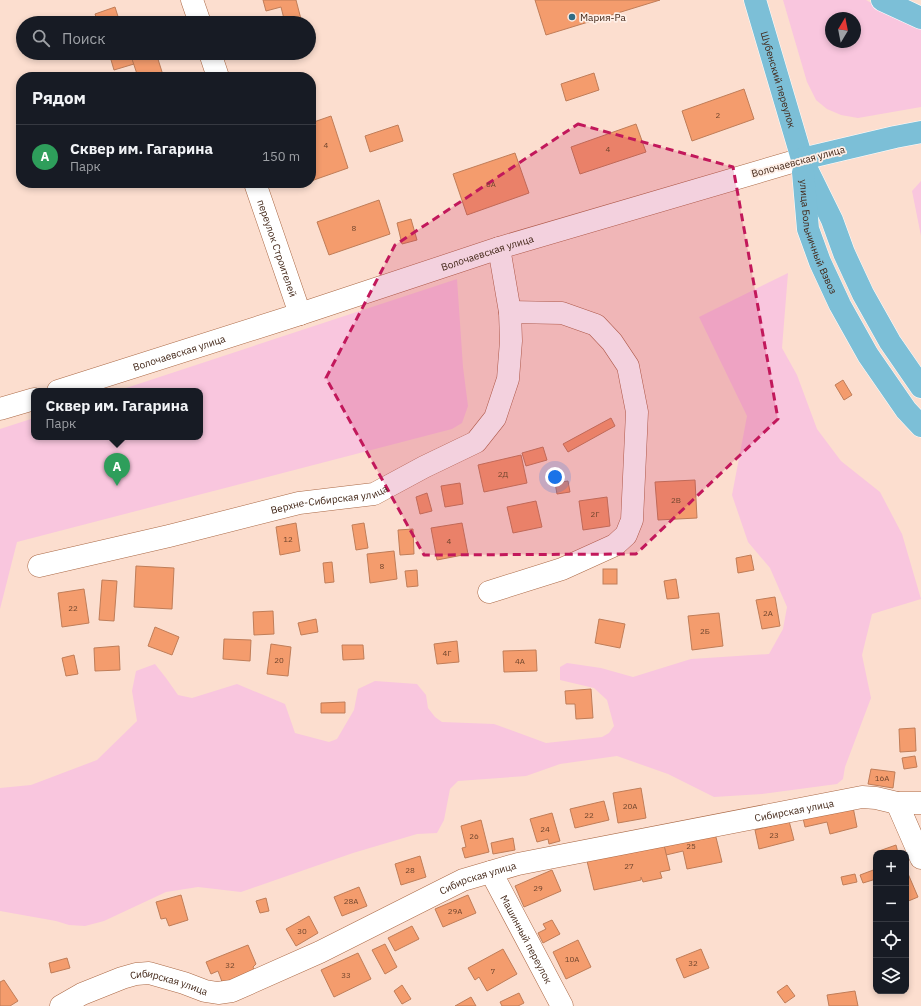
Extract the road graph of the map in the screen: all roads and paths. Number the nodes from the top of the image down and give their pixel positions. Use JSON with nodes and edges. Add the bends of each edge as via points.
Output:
{"nodes":[{"id":1,"x":192,"y":0,"type":"edge"},
{"id":2,"x":755,"y":0,"type":"edge"},
{"id":3,"x":882,"y":0,"type":"edge"},
{"id":4,"x":198,"y":16,"type":"edge"},
{"id":5,"x":921,"y":18,"type":"edge"},
{"id":6,"x":212,"y":60,"type":"edge"},
{"id":7,"x":216,"y":72,"type":"edge"},
{"id":8,"x":921,"y":132,"type":"edge"},
{"id":9,"x":802,"y":159,"type":"junction"},
{"id":10,"x":257,"y":188,"type":"edge"},
{"id":11,"x":499,"y":248,"type":"junction"},
{"id":12,"x":510,"y":312,"type":"junction"},
{"id":13,"x":300,"y":314,"type":"junction"},
{"id":14,"x":921,"y":387,"type":"edge"},
{"id":15,"x":67,"y":388,"type":"edge"},
{"id":16,"x":31,"y":400,"type":"edge"},
{"id":17,"x":0,"y":409,"type":"edge"},
{"id":18,"x":921,"y":426,"type":"edge"},
{"id":19,"x":39,"y":566,"type":"dead end"},
{"id":20,"x":489,"y":592,"type":"dead end"},
{"id":21,"x":897,"y":803,"type":"junction"},
{"id":22,"x":921,"y":803,"type":"edge"},
{"id":23,"x":921,"y":858,"type":"edge"},
{"id":24,"x":491,"y":872,"type":"junction"},
{"id":25,"x":61,"y":1006,"type":"edge"},
{"id":26,"x":562,"y":1006,"type":"edge"}],
"edges":[{"from":1,"to":4,"type":"street"},
{"from":2,"to":9,"type":"main road","name":"Шубенский переулок"},
{"from":3,"to":5,"type":"main road"},
{"from":6,"to":7,"type":"street"},
{"from":8,"to":9,"type":"main road","name":"Волочаевская улица"},
{"from":9,"to":11,"type":"street","name":"Волочаевская улица"},
{"from":9,"to":14,"type":"main road","name":"улица Больничный Взвоз","via":[[832,220],[863,294],[890,342]]},
{"from":9,"to":18,"type":"main road","name":"улица Больничный Взвоз","via":[[808,229],[820,262],[868,355],[906,410]]},
{"from":10,"to":13,"type":"street","name":"переулок Строителей"},
{"from":11,"to":12,"type":"street","name":"Верхне-Сибирская улица"},
{"from":11,"to":13,"type":"street","name":"Волочаевская улица"},
{"from":12,"to":19,"type":"street","name":"Верхне-Сибирская улица","via":[[508,379],[495,418],[476,442],[374,494],[299,503]]},
{"from":12,"to":20,"type":"street","via":[[562,313],[596,325],[612,342],[628,366],[637,412],[632,520],[626,534],[615,545],[562,569]]},
{"from":13,"to":15,"type":"street","name":"Волочаевская улица"},
{"from":16,"to":17,"type":"street"},
{"from":21,"to":22,"type":"street","name":"Сибирская улица"},
{"from":21,"to":23,"type":"street"},
{"from":21,"to":24,"type":"street","name":"Сибирская улица","via":[[862,797],[518,864]]},
{"from":24,"to":25,"type":"street","name":"Сибирская улица","via":[[463,880],[320,952],[232,991],[205,991],[149,973],[136,974],[82,994]]},
{"from":24,"to":26,"type":"street","name":"Машинный переулок"}]}
